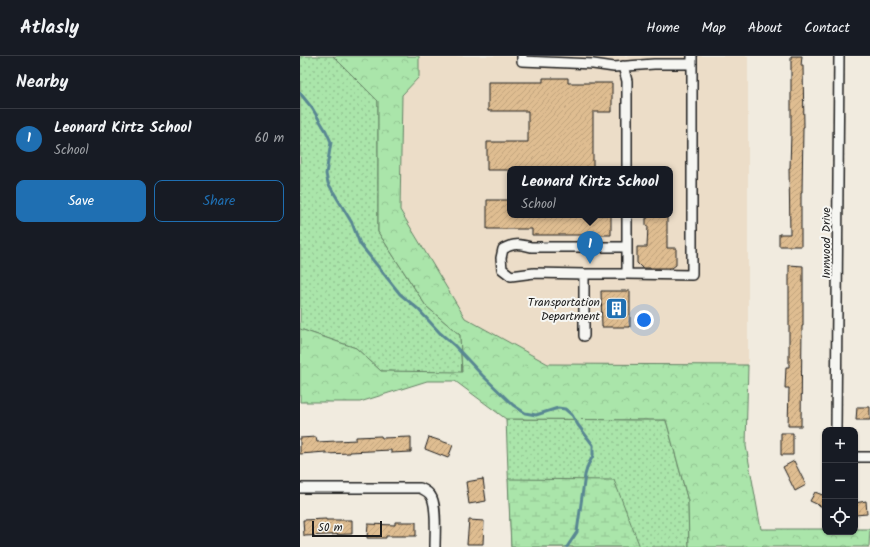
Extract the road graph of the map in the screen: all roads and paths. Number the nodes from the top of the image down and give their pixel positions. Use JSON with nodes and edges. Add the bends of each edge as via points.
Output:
{"nodes":[{"id":1,"x":839,"y":56,"type":"edge"},
{"id":2,"x":522,"y":58,"type":"edge"},
{"id":3,"x":592,"y":60,"type":"edge"},
{"id":4,"x":692,"y":60,"type":"edge"},
{"id":5,"x":623,"y":66,"type":"junction"},
{"id":6,"x":627,"y":166,"type":"edge"},
{"id":7,"x":627,"y":218,"type":"edge"},
{"id":8,"x":627,"y":247,"type":"junction"},
{"id":9,"x":584,"y":274,"type":"junction"},
{"id":10,"x":627,"y":274,"type":"junction"},
{"id":11,"x":584,"y":336,"type":"dead end"},
{"id":12,"x":836,"y":427,"type":"edge"},
{"id":13,"x":858,"y":457,"type":"edge"},
{"id":14,"x":870,"y":457,"type":"edge"},
{"id":15,"x":300,"y":488,"type":"edge"},
{"id":16,"x":435,"y":547,"type":"edge"}],
"edges":[{"from":1,"to":12,"type":"street","name":"Innwood Drive"},
{"from":2,"to":3,"type":"street"},
{"from":3,"to":5,"type":"street","via":[[614,67]]},
{"from":4,"to":5,"type":"street"},
{"from":4,"to":10,"type":"street","via":[[692,275]]},
{"from":5,"to":6,"type":"street","via":[[627,81]]},
{"from":7,"to":8,"type":"street"},
{"from":8,"to":9,"type":"street","via":[[530,247],[512,244],[503,249],[502,269],[511,276],[534,273]]},
{"from":8,"to":10,"type":"street"},
{"from":9,"to":10,"type":"street"},
{"from":9,"to":11,"type":"street"},
{"from":13,"to":14,"type":"street"},
{"from":15,"to":16,"type":"street","via":[[420,488],[430,495],[435,506]]}]}
